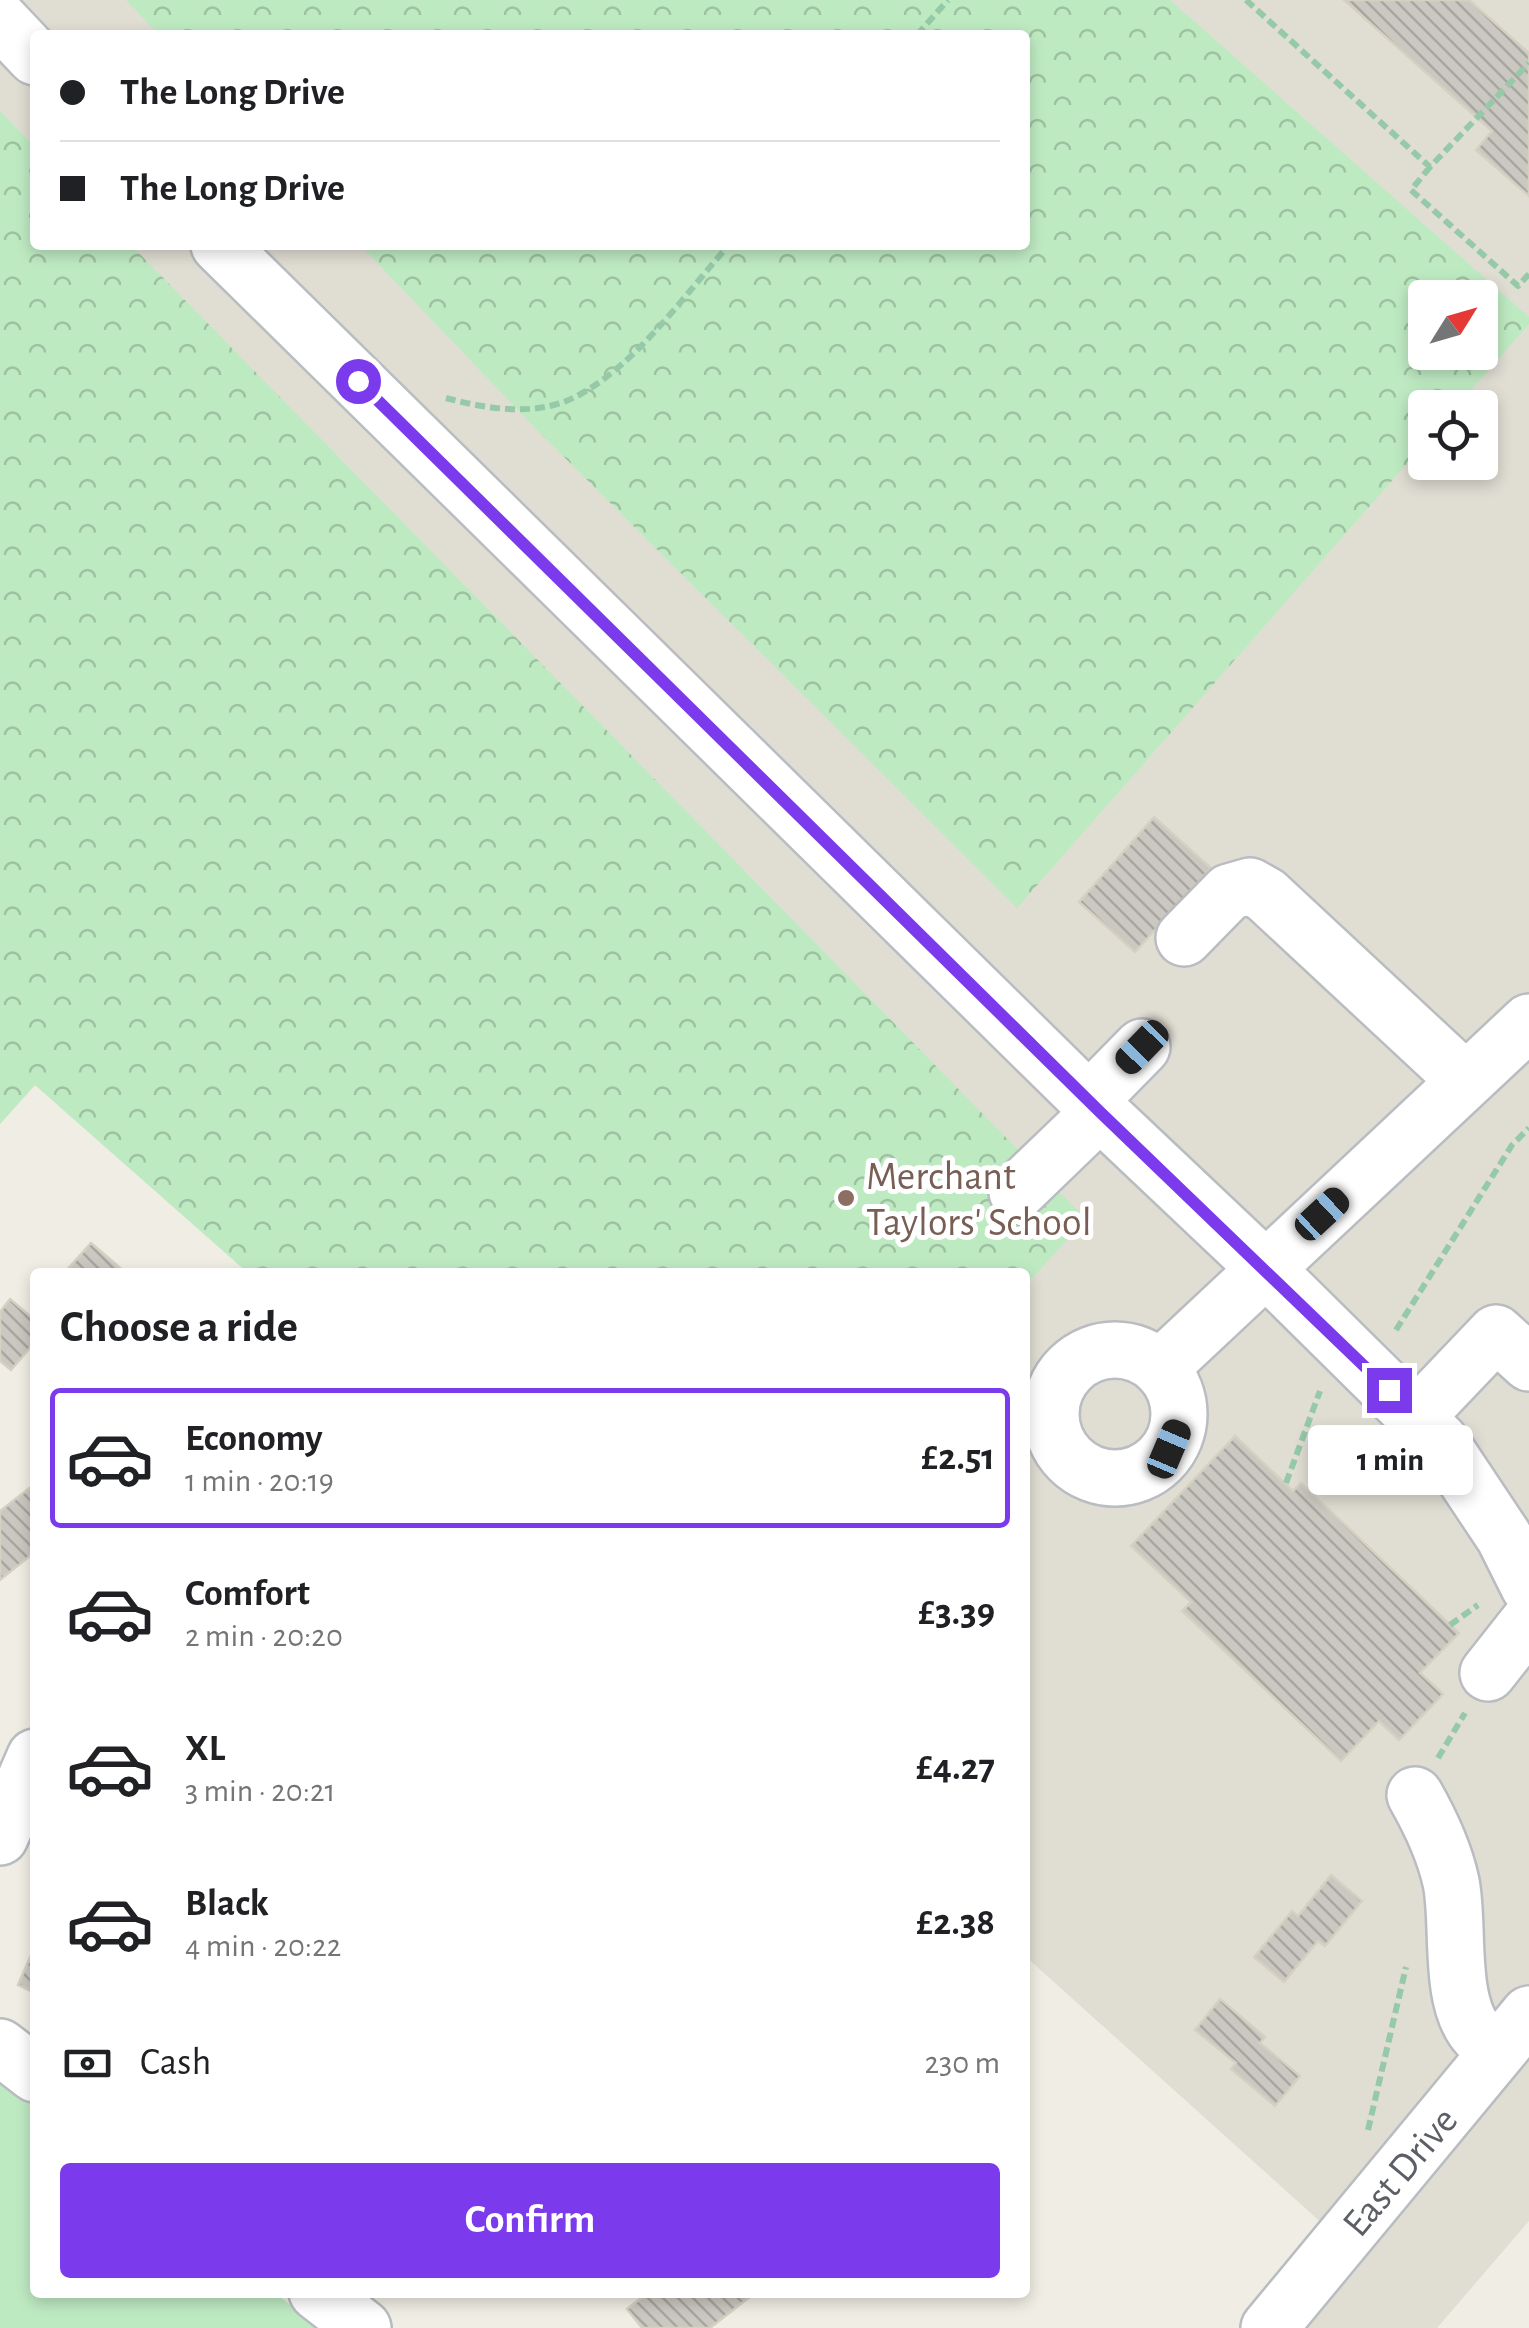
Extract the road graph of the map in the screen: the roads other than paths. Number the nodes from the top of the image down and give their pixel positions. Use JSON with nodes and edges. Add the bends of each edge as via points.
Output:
{"nodes":[{"id":1,"x":0,"y":20,"type":"edge"},
{"id":2,"x":30,"y":52,"type":"edge"},
{"id":3,"x":224,"y":250,"type":"edge"},
{"id":4,"x":1184,"y":938,"type":"dead end"},
{"id":5,"x":1529,"y":1022,"type":"edge"},
{"id":6,"x":1142,"y":1047,"type":"dead end"},
{"id":7,"x":1466,"y":1081,"type":"junction"},
{"id":8,"x":1094,"y":1106,"type":"junction"},
{"id":9,"x":1017,"y":1192,"type":"dead end"},
{"id":10,"x":1265,"y":1268,"type":"junction"},
{"id":11,"x":1529,"y":1363,"type":"edge"},
{"id":12,"x":1160,"y":1368,"type":"dead end"},
{"id":13,"x":1416,"y":1417,"type":"junction"},
{"id":14,"x":1529,"y":1587,"type":"edge"},
{"id":15,"x":1529,"y":1621,"type":"edge"},
{"id":16,"x":1488,"y":1673,"type":"road end"},
{"id":17,"x":30,"y":1770,"type":"edge"},
{"id":18,"x":1415,"y":1795,"type":"road end"},
{"id":19,"x":0,"y":1837,"type":"edge"},
{"id":20,"x":1514,"y":2032,"type":"edge"},
{"id":21,"x":0,"y":2046,"type":"edge"},
{"id":22,"x":30,"y":2070,"type":"edge"},
{"id":23,"x":324,"y":2298,"type":"edge"},
{"id":24,"x":362,"y":2328,"type":"edge"},
{"id":25,"x":1269,"y":2328,"type":"edge"}],
"edges":[{"from":1,"to":2,"type":"street"},
{"from":3,"to":8,"type":"street"},
{"from":4,"to":7,"type":"street","via":[[1229,892],[1250,886]]},
{"from":5,"to":7,"type":"street"},
{"from":6,"to":8,"type":"street"},
{"from":7,"to":10,"type":"street"},
{"from":8,"to":9,"type":"street"},
{"from":8,"to":10,"type":"street"},
{"from":10,"to":12,"type":"street"},
{"from":10,"to":13,"type":"street"},
{"from":11,"to":13,"type":"street","via":[[1496,1333]]},
{"from":13,"to":14,"type":"street","via":[[1440,1441],[1504,1537]]},
{"from":15,"to":16,"type":"street"},
{"from":17,"to":19,"type":"street"},
{"from":18,"to":20,"type":"street","via":[[1437,1834],[1452,1886],[1468,2017],[1478,2034]]},
{"from":20,"to":25,"type":"street","name":"East Drive"},
{"from":21,"to":22,"type":"street"},
{"from":23,"to":24,"type":"street"}]}
